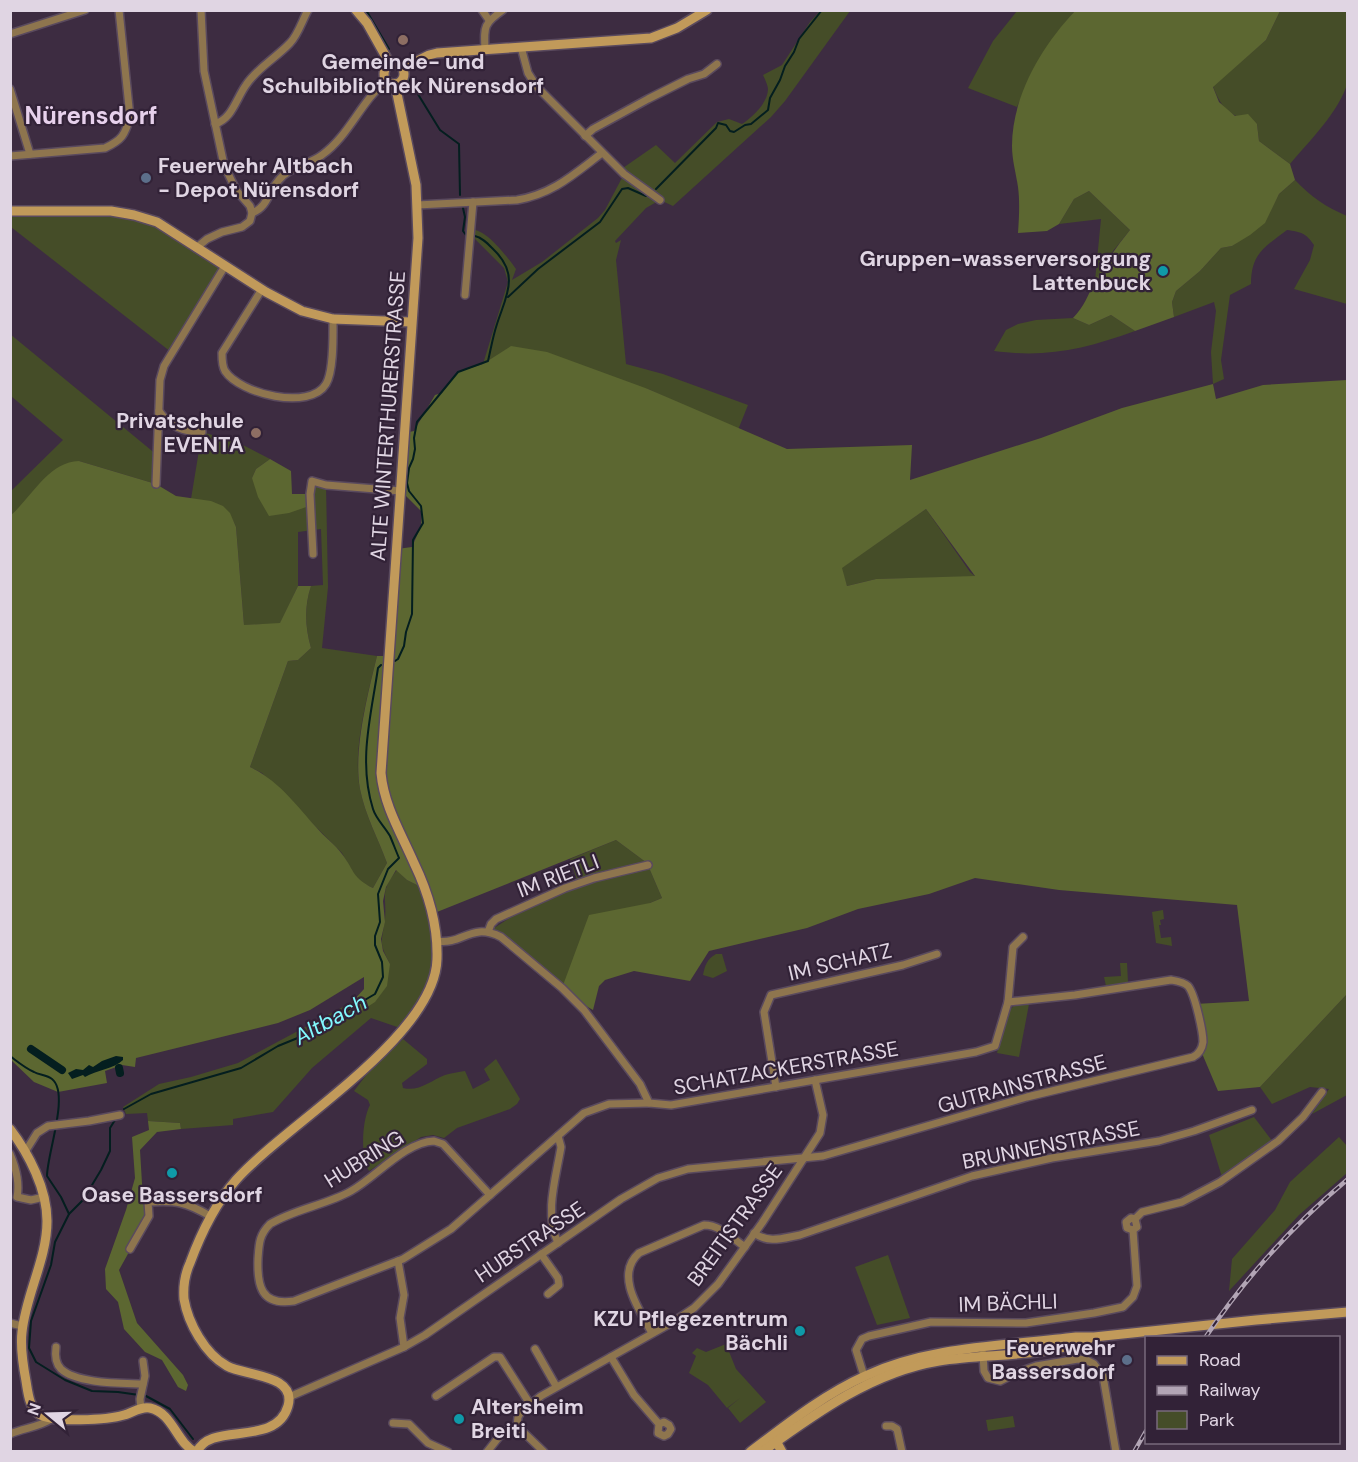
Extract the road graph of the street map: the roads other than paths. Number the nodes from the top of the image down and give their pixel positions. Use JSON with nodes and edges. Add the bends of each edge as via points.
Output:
{"nodes":[{"id":1,"x":85,"y":10,"type":"edge"},
{"id":2,"x":118,"y":10,"type":"edge"},
{"id":3,"x":201,"y":10,"type":"edge"},
{"id":4,"x":308,"y":10,"type":"edge"},
{"id":5,"x":356,"y":10,"type":"edge"},
{"id":6,"x":482,"y":10,"type":"edge"},
{"id":7,"x":502,"y":10,"type":"edge"},
{"id":8,"x":707,"y":10,"type":"edge"},
{"id":9,"x":489,"y":20,"type":"junction"},
{"id":10,"x":10,"y":34,"type":"edge"},
{"id":11,"x":521,"y":47,"type":"junction"},
{"id":12,"x":485,"y":50,"type":"junction"},
{"id":13,"x":390,"y":64,"type":"junction"},
{"id":14,"x":717,"y":64,"type":"dead end"},
{"id":15,"x":403,"y":68,"type":"junction"},
{"id":16,"x":391,"y":82,"type":"junction"},
{"id":17,"x":10,"y":89,"type":"edge"},
{"id":18,"x":215,"y":124,"type":"junction"},
{"id":19,"x":585,"y":136,"type":"junction"},
{"id":20,"x":602,"y":153,"type":"junction"},
{"id":21,"x":30,"y":154,"type":"junction"},
{"id":22,"x":10,"y":156,"type":"edge"},
{"id":23,"x":660,"y":200,"type":"dead end"},
{"id":24,"x":473,"y":202,"type":"junction"},
{"id":25,"x":417,"y":205,"type":"junction"},
{"id":26,"x":10,"y":211,"type":"edge"},
{"id":27,"x":252,"y":213,"type":"junction"},
{"id":28,"x":196,"y":248,"type":"junction"},
{"id":29,"x":225,"y":266,"type":"junction"},
{"id":30,"x":262,"y":289,"type":"junction"},
{"id":31,"x":465,"y":295,"type":"dead end"},
{"id":32,"x":333,"y":319,"type":"junction"},
{"id":33,"x":411,"y":322,"type":"junction"},
{"id":34,"x":159,"y":411,"type":"junction"},
{"id":35,"x":202,"y":432,"type":"dead end"},
{"id":36,"x":156,"y":484,"type":"dead end"},
{"id":37,"x":401,"y":491,"type":"junction"},
{"id":38,"x":314,"y":554,"type":"dead end"},
{"id":39,"x":648,"y":865,"type":"dead end"},
{"id":40,"x":488,"y":932,"type":"junction"},
{"id":41,"x":1023,"y":938,"type":"dead end"},
{"id":42,"x":438,"y":941,"type":"junction"},
{"id":43,"x":937,"y":954,"type":"dead end"},
{"id":44,"x":1008,"y":1002,"type":"junction"},
{"id":45,"x":815,"y":1080,"type":"junction"},
{"id":46,"x":776,"y":1087,"type":"junction"},
{"id":47,"x":1322,"y":1092,"type":"dead end"},
{"id":48,"x":649,"y":1103,"type":"junction"},
{"id":49,"x":1252,"y":1110,"type":"dead end"},
{"id":50,"x":120,"y":1115,"type":"dead end"},
{"id":51,"x":10,"y":1129,"type":"edge"},
{"id":52,"x":558,"y":1136,"type":"junction"},
{"id":53,"x":25,"y":1152,"type":"junction"},
{"id":54,"x":10,"y":1154,"type":"edge"},
{"id":55,"x":803,"y":1159,"type":"junction"},
{"id":56,"x":490,"y":1195,"type":"junction"},
{"id":57,"x":44,"y":1197,"type":"junction"},
{"id":58,"x":210,"y":1216,"type":"junction"},
{"id":59,"x":754,"y":1233,"type":"junction"},
{"id":60,"x":558,"y":1243,"type":"junction"},
{"id":61,"x":745,"y":1247,"type":"junction"},
{"id":62,"x":130,"y":1249,"type":"dead end"},
{"id":63,"x":541,"y":1254,"type":"junction"},
{"id":64,"x":398,"y":1261,"type":"junction"},
{"id":65,"x":548,"y":1294,"type":"dead end"},
{"id":66,"x":1347,"y":1312,"type":"edge"},
{"id":67,"x":10,"y":1323,"type":"edge"},
{"id":68,"x":22,"y":1326,"type":"junction"},
{"id":69,"x":652,"y":1333,"type":"junction"},
{"id":70,"x":56,"y":1347,"type":"dead end"},
{"id":71,"x":404,"y":1347,"type":"junction"},
{"id":72,"x":535,"y":1349,"type":"dead end"},
{"id":73,"x":982,"y":1353,"type":"junction"},
{"id":74,"x":612,"y":1357,"type":"junction"},
{"id":75,"x":143,"y":1361,"type":"dead end"},
{"id":76,"x":866,"y":1380,"type":"junction"},
{"id":77,"x":143,"y":1384,"type":"junction"},
{"id":78,"x":556,"y":1386,"type":"junction"},
{"id":79,"x":436,"y":1396,"type":"dead end"},
{"id":80,"x":289,"y":1397,"type":"junction"},
{"id":81,"x":141,"y":1400,"type":"junction"},
{"id":82,"x":530,"y":1404,"type":"junction"},
{"id":83,"x":51,"y":1419,"type":"junction"},
{"id":84,"x":393,"y":1423,"type":"dead end"},
{"id":85,"x":659,"y":1424,"type":"dead end"},
{"id":86,"x":517,"y":1426,"type":"junction"},
{"id":87,"x":885,"y":1426,"type":"dead end"},
{"id":88,"x":10,"y":1434,"type":"edge"},
{"id":89,"x":770,"y":1446,"type":"edge"},
{"id":90,"x":196,"y":1452,"type":"edge"},
{"id":91,"x":448,"y":1452,"type":"edge"},
{"id":92,"x":487,"y":1452,"type":"edge"},
{"id":93,"x":544,"y":1452,"type":"edge"},
{"id":94,"x":750,"y":1452,"type":"edge"},
{"id":95,"x":783,"y":1452,"type":"edge"},
{"id":96,"x":902,"y":1452,"type":"edge"},
{"id":97,"x":1116,"y":1452,"type":"edge"}],
"edges":[{"from":1,"to":10,"type":"street"},
{"from":2,"to":21,"type":"street","via":[[130,117],[126,133],[105,148]]},
{"from":3,"to":18,"type":"street","via":[[204,71]]},
{"from":4,"to":18,"type":"street","via":[[291,42],[256,72],[230,114]]},
{"from":5,"to":13,"type":"main road"},
{"from":6,"to":9,"type":"street"},
{"from":7,"to":9,"type":"street"},
{"from":8,"to":11,"type":"main road","via":[[651,38]]},
{"from":9,"to":12,"type":"street","via":[[484,28]]},
{"from":11,"to":12,"type":"main road"},
{"from":11,"to":19,"type":"street","via":[[528,73],[537,87]]},
{"from":12,"to":15,"type":"main road","via":[[436,53]]},
{"from":13,"to":15,"type":"main road"},
{"from":13,"to":16,"type":"main road","via":[[384,71]]},
{"from":14,"to":19,"type":"street"},
{"from":15,"to":16,"type":"main road","via":[[403,78]]},
{"from":16,"to":25,"type":"main road","name":"ALTE WINTERTHURERSTRASSE","via":[[413,170]]},
{"from":16,"to":27,"type":"street","via":[[374,93],[332,147],[285,174],[261,209]]},
{"from":17,"to":21,"type":"street"},
{"from":18,"to":27,"type":"street","via":[[224,165]]},
{"from":19,"to":20,"type":"street"},
{"from":20,"to":23,"type":"street"},
{"from":20,"to":24,"type":"street","via":[[550,191],[517,200]]},
{"from":21,"to":22,"type":"street"},
{"from":24,"to":25,"type":"street"},
{"from":24,"to":31,"type":"street"},
{"from":25,"to":33,"type":"main road","name":"ALTE WINTERTHURERSTRASSE"},
{"from":26,"to":28,"type":"main road","via":[[129,213],[157,222]]},
{"from":27,"to":28,"type":"street","via":[[250,221],[242,227],[222,232]]},
{"from":28,"to":29,"type":"main road"},
{"from":29,"to":30,"type":"main road"},
{"from":29,"to":34,"type":"street","via":[[164,366]]},
{"from":30,"to":32,"type":"main road","via":[[303,311]]},
{"from":30,"to":32,"type":"street","via":[[222,353],[225,371],[232,380],[250,389],[298,398],[320,391],[330,374]]},
{"from":32,"to":33,"type":"main road"},
{"from":33,"to":37,"type":"main road","name":"ALTE WINTERTHURERSTRASSE"},
{"from":34,"to":35,"type":"street","via":[[174,427]]},
{"from":34,"to":36,"type":"street"},
{"from":37,"to":38,"type":"street","via":[[312,481]]},
{"from":37,"to":42,"type":"main road","name":"ALTE WINTERTHURERSTRASSE","via":[[381,773],[384,793],[425,889]]},
{"from":39,"to":40,"type":"street","name":"IM RIETLI","via":[[565,888],[496,919]]},
{"from":40,"to":42,"type":"street","via":[[470,933],[447,943]]},
{"from":40,"to":48,"type":"street","name":"SCHATZACKERSTRASSE","via":[[521,953],[584,1010],[640,1084]]},
{"from":41,"to":44,"type":"street","name":"SCHATZACKERSTRASSE","via":[[1013,947]]},
{"from":42,"to":58,"type":"main road","name":"ALTE WINTERTHURERSTRASSE","via":[[434,981],[416,1015],[348,1083],[237,1179]]},
{"from":43,"to":46,"type":"street","name":"IM SCHATZ","via":[[771,995],[764,1012]]},
{"from":44,"to":45,"type":"street","name":"SCHATZACKERSTRASSE","via":[[995,1046]]},
{"from":44,"to":55,"type":"street","name":"GUTRAINSTRASSE","via":[[1171,980],[1187,985],[1203,1041],[1201,1051],[1193,1057],[1027,1097]]},
{"from":45,"to":46,"type":"street","name":"SCHATZACKERSTRASSE"},
{"from":45,"to":55,"type":"street","name":"BREITISTRASSE","via":[[822,1124]]},
{"from":46,"to":48,"type":"street","name":"SCHATZACKERSTRASSE","via":[[671,1105]]},
{"from":47,"to":76,"type":"street","name":"IM BÄCHLI","via":[[1278,1141],[1220,1182],[1182,1202],[1142,1212],[1135,1219],[1137,1286],[1123,1307],[1026,1323],[924,1323],[869,1336],[862,1339],[856,1350]]},
{"from":48,"to":52,"type":"street","via":[[594,1108]]},
{"from":49,"to":59,"type":"street","name":"BRUNNENSTRASSE","via":[[1159,1141],[972,1176],[800,1235],[772,1240]]},
{"from":50,"to":53,"type":"street","via":[[56,1125],[37,1133]]},
{"from":51,"to":53,"type":"main road"},
{"from":52,"to":56,"type":"street"},
{"from":52,"to":60,"type":"street","via":[[561,1147],[550,1216]]},
{"from":53,"to":57,"type":"main road"},
{"from":54,"to":57,"type":"street","via":[[17,1171],[17,1197]]},
{"from":55,"to":59,"type":"street","name":"BREITISTRASSE"},
{"from":55,"to":60,"type":"street","name":"HUBSTRASSE","via":[[688,1169],[658,1178]]},
{"from":56,"to":64,"type":"street","name":"HUBRING","via":[[452,1229]]},
{"from":56,"to":64,"type":"street","name":"HUBRING","via":[[443,1144],[424,1142],[352,1191],[270,1224],[259,1240],[257,1281],[271,1299],[283,1303]]},
{"from":57,"to":68,"type":"main road","via":[[44,1246]]},
{"from":58,"to":62,"type":"street","via":[[187,1203],[148,1202],[149,1216]]},
{"from":58,"to":80,"type":"main road","name":"ALTE WINTERTHURERSTRASSE","via":[[185,1279],[184,1298],[190,1317],[206,1346],[222,1363],[280,1383]]},
{"from":59,"to":61,"type":"street","name":"BREITISTRASSE"},
{"from":60,"to":63,"type":"street","name":"HUBSTRASSE"},
{"from":61,"to":69,"type":"street","name":"BREITISTRASSE","via":[[718,1284],[694,1308]]},
{"from":61,"to":69,"type":"street","via":[[719,1228],[704,1225],[633,1258],[629,1269],[633,1296]]},
{"from":63,"to":65,"type":"street","via":[[558,1278],[559,1285]]},
{"from":63,"to":71,"type":"street","name":"HUBSTRASSE"},
{"from":64,"to":71,"type":"street","via":[[404,1295],[400,1318]]},
{"from":66,"to":73,"type":"main road","via":[[1076,1337]]},
{"from":67,"to":68,"type":"street"},
{"from":68,"to":83,"type":"main road","via":[[21,1352],[31,1404],[37,1413]]},
{"from":69,"to":74,"type":"street","name":"BREITISTRASSE"},
{"from":70,"to":77,"type":"street","via":[[55,1358],[60,1368],[76,1377]]},
{"from":71,"to":80,"type":"street","name":"HUBSTRASSE"},
{"from":72,"to":78,"type":"street"},
{"from":73,"to":76,"type":"main road","via":[[922,1357]]},
{"from":73,"to":97,"type":"street","via":[[988,1378],[1000,1381],[1036,1366],[1078,1359],[1094,1364],[1103,1376]]},
{"from":74,"to":78,"type":"street","name":"BREITISTRASSE"},
{"from":74,"to":85,"type":"street","via":[[634,1395]]},
{"from":75,"to":77,"type":"street"},
{"from":76,"to":89,"type":"main road"},
{"from":77,"to":81,"type":"street"},
{"from":78,"to":82,"type":"street","name":"BREITISTRASSE"},
{"from":79,"to":82,"type":"street","via":[[494,1357],[500,1357]]},
{"from":80,"to":90,"type":"main road","via":[[279,1421],[262,1430],[209,1439]]},
{"from":81,"to":83,"type":"main road","via":[[124,1416]]},
{"from":81,"to":90,"type":"main road","via":[[158,1411],[187,1447]]},
{"from":82,"to":86,"type":"street","name":"BREITISTRASSE","via":[[518,1417]]},
{"from":83,"to":88,"type":"street"},
{"from":84,"to":91,"type":"street","via":[[409,1424],[428,1443]]},
{"from":86,"to":92,"type":"street","name":"BREITISTRASSE","via":[[502,1433]]},
{"from":86,"to":93,"type":"street"},
{"from":87,"to":96,"type":"street","via":[[897,1429]]},
{"from":89,"to":94,"type":"main road"},
{"from":89,"to":95,"type":"main road"}]}
